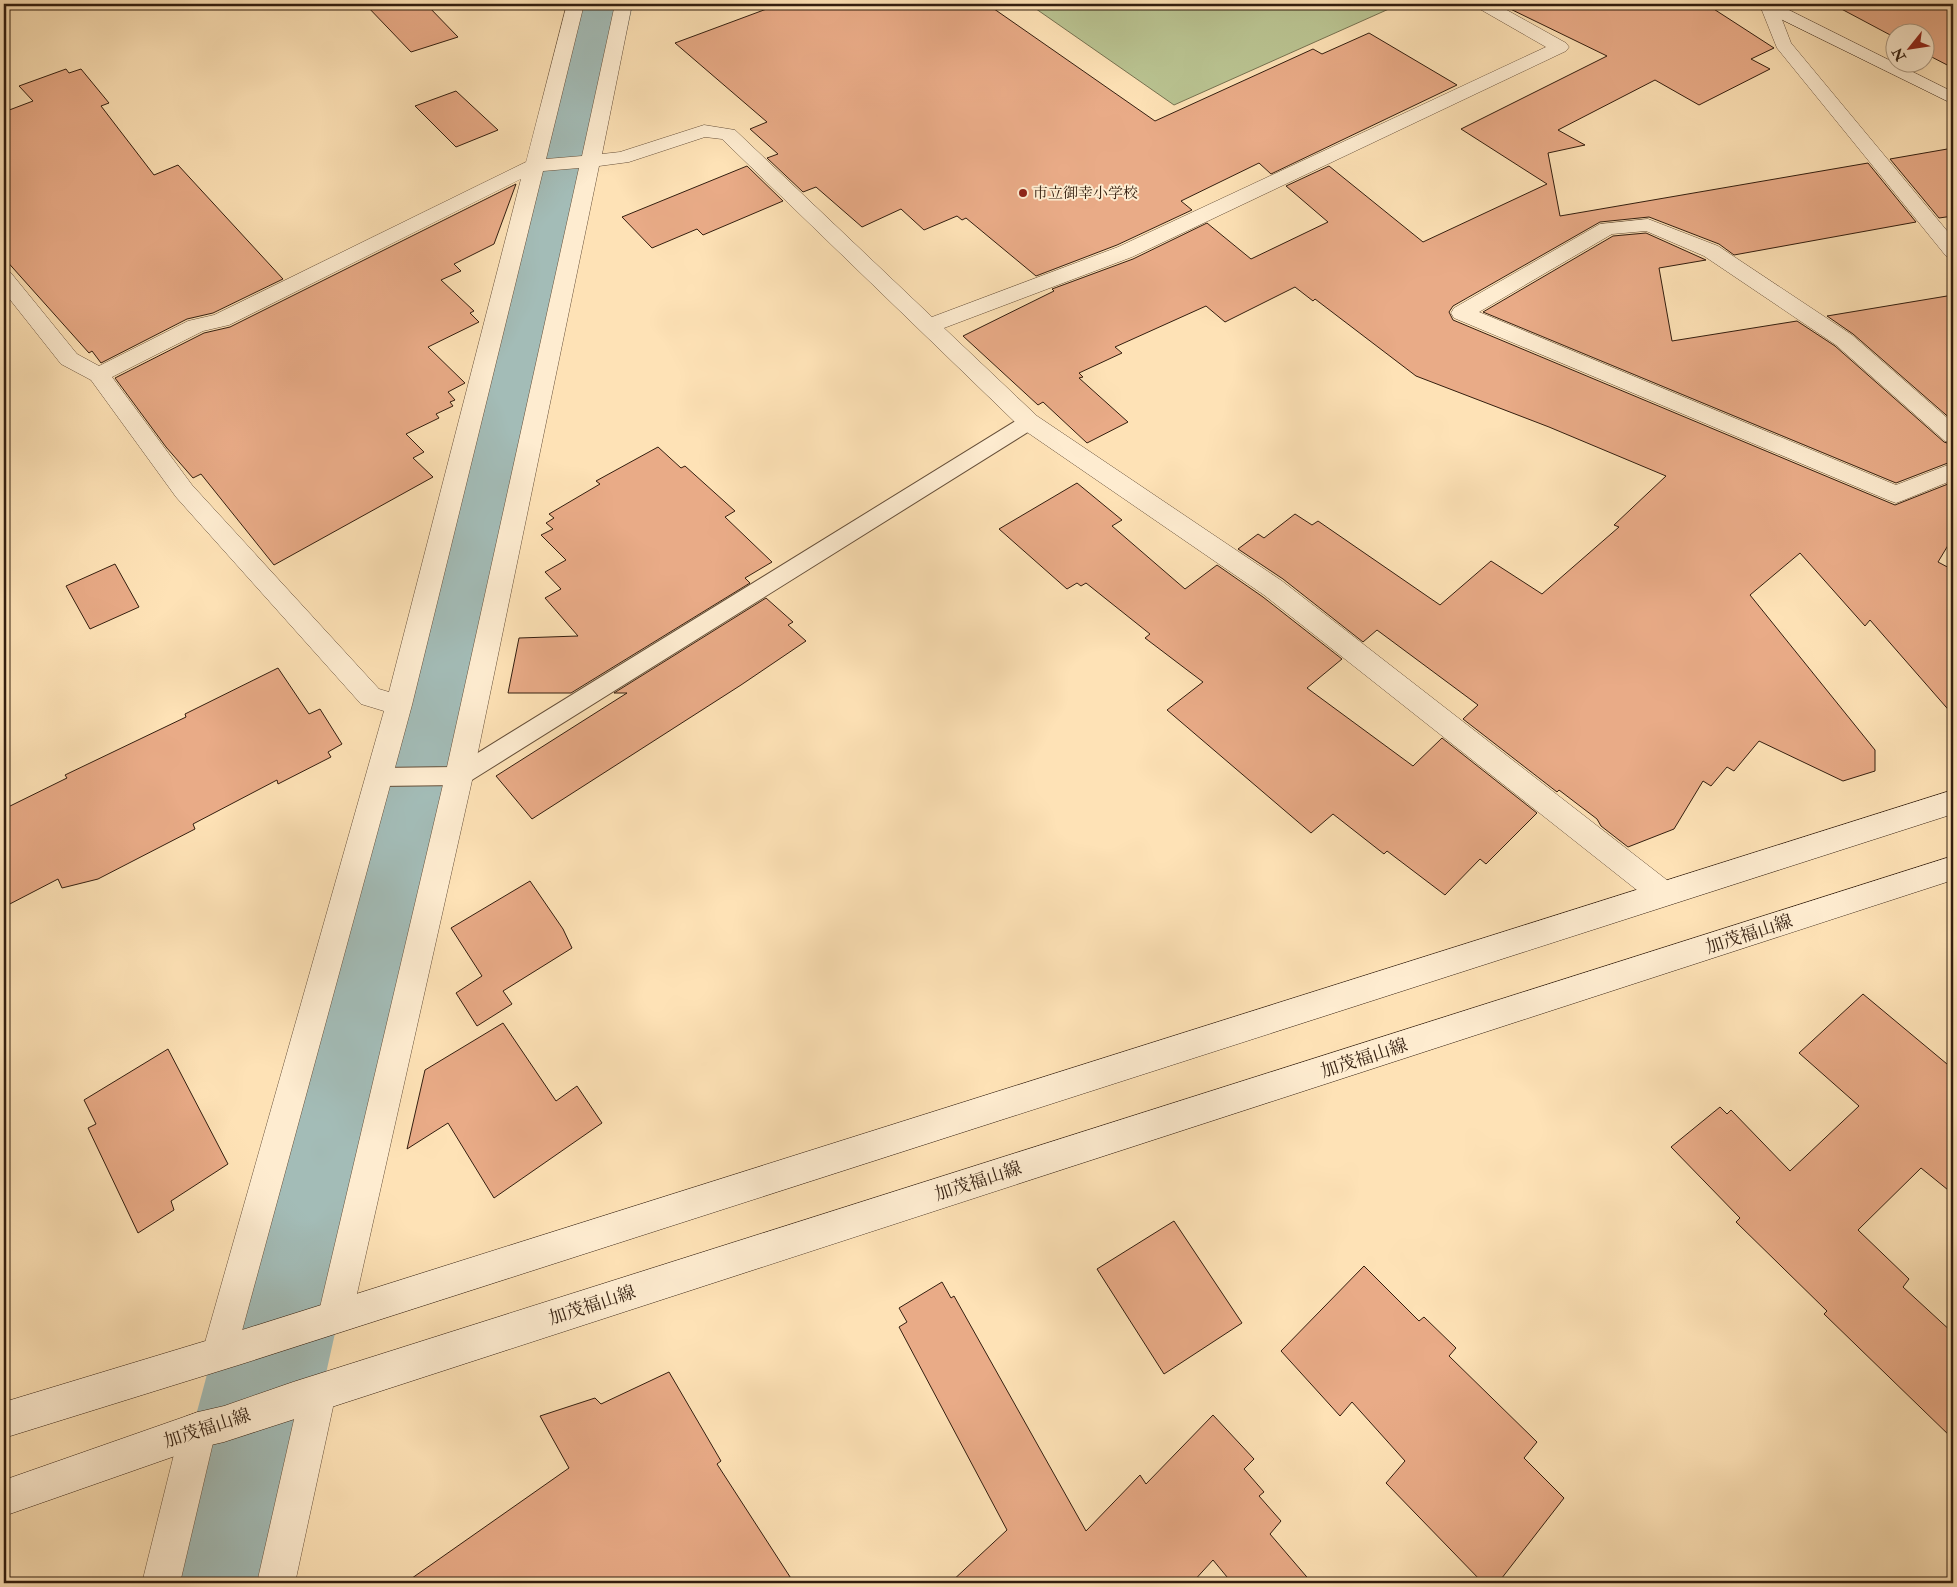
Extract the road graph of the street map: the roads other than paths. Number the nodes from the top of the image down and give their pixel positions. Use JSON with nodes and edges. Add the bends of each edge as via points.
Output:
{"nodes":[{"id":1,"x":575,"y":4,"type":"edge"},
{"id":2,"x":624,"y":4,"type":"edge"},
{"id":3,"x":1484,"y":4,"type":"edge"},
{"id":4,"x":1767,"y":6,"type":"edge"},
{"id":5,"x":1953,"y":99,"type":"edge"},
{"id":6,"x":587,"y":162,"type":"junction"},
{"id":7,"x":539,"y":166,"type":"junction"},
{"id":8,"x":1953,"y":251,"type":"edge"},
{"id":9,"x":4,"y":278,"type":"edge"},
{"id":10,"x":930,"y":326,"type":"junction"},
{"id":11,"x":99,"y":375,"type":"junction"},
{"id":12,"x":1029,"y":422,"type":"junction"},
{"id":13,"x":1953,"y":435,"type":"edge"},
{"id":14,"x":1953,"y":471,"type":"edge"},
{"id":15,"x":399,"y":705,"type":"junction"},
{"id":16,"x":451,"y":776,"type":"junction"},
{"id":17,"x":389,"y":777,"type":"junction"},
{"id":18,"x":1953,"y":802,"type":"edge"},
{"id":19,"x":1953,"y":868,"type":"edge"},
{"id":20,"x":1662,"y":893,"type":"junction"},
{"id":21,"x":323,"y":1320,"type":"junction"},
{"id":22,"x":232,"y":1350,"type":"junction"},
{"id":23,"x":306,"y":1397,"type":"junction"},
{"id":24,"x":4,"y":1420,"type":"edge"},
{"id":25,"x":211,"y":1427,"type":"junction"},
{"id":26,"x":4,"y":1498,"type":"edge"},
{"id":27,"x":161,"y":1583,"type":"edge"},
{"id":28,"x":276,"y":1583,"type":"edge"}],
"edges":[{"from":1,"to":7,"type":"street"},
{"from":2,"to":6,"type":"street"},
{"from":3,"to":10,"type":"street","via":[[1560,47],[1125,252]]},
{"from":4,"to":5,"type":"street"},
{"from":4,"to":8,"type":"street","via":[[1783,44]]},
{"from":6,"to":7,"type":"street"},
{"from":6,"to":10,"type":"street","via":[[622,158],[704,131],[728,134]]},
{"from":6,"to":16,"type":"street"},
{"from":7,"to":11,"type":"street","via":[[221,320],[196,326]]},
{"from":7,"to":15,"type":"street"},
{"from":9,"to":11,"type":"street","via":[[69,359]]},
{"from":10,"to":12,"type":"street"},
{"from":11,"to":15,"type":"street","via":[[184,490],[370,697]]},
{"from":12,"to":16,"type":"lane"},
{"from":12,"to":20,"type":"street","via":[[1273,588]]},
{"from":13,"to":14,"type":"street","via":[[1844,340],[1711,251],[1648,225],[1607,228],[1462,313],[1896,494]]},
{"from":15,"to":17,"type":"street"},
{"from":16,"to":17,"type":"lane"},
{"from":16,"to":21,"type":"street"},
{"from":17,"to":22,"type":"street"},
{"from":18,"to":20,"type":"street"},
{"from":19,"to":23,"type":"street","name":"加茂福山線"},
{"from":20,"to":21,"type":"street"},
{"from":21,"to":22,"type":"street"},
{"from":22,"to":24,"type":"street"},
{"from":23,"to":25,"type":"street","name":"加茂福山線"},
{"from":23,"to":28,"type":"street"},
{"from":25,"to":26,"type":"street","name":"加茂福山線"},
{"from":25,"to":27,"type":"street"}]}
